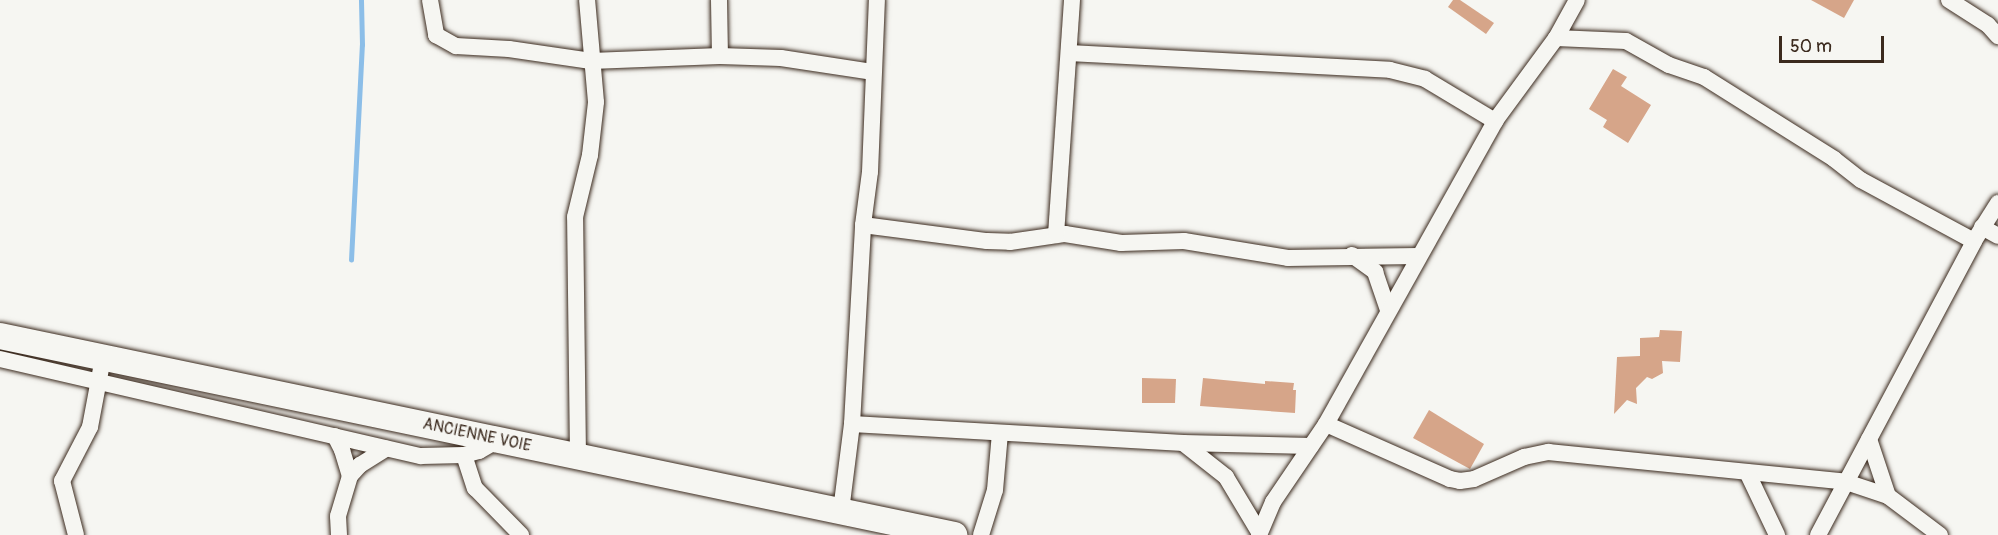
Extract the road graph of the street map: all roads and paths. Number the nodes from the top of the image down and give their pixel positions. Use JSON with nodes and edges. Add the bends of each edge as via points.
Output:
{"nodes":[{"id":1,"x":430,"y":0,"type":"edge"},
{"id":2,"x":586,"y":0,"type":"edge"},
{"id":3,"x":719,"y":0,"type":"edge"},
{"id":4,"x":877,"y":0,"type":"edge"},
{"id":5,"x":1072,"y":0,"type":"edge"},
{"id":6,"x":1577,"y":0,"type":"edge"},
{"id":7,"x":1949,"y":0,"type":"edge"},
{"id":8,"x":1998,"y":36,"type":"edge"},
{"id":9,"x":1556,"y":38,"type":"junction"},
{"id":10,"x":1069,"y":53,"type":"junction"},
{"id":11,"x":720,"y":56,"type":"junction"},
{"id":12,"x":591,"y":61,"type":"junction"},
{"id":13,"x":872,"y":72,"type":"junction"},
{"id":14,"x":1496,"y":121,"type":"junction"},
{"id":15,"x":1998,"y":203,"type":"edge"},
{"id":16,"x":863,"y":225,"type":"junction"},
{"id":17,"x":1978,"y":234,"type":"junction"},
{"id":18,"x":1056,"y":235,"type":"junction"},
{"id":19,"x":1998,"y":236,"type":"edge"},
{"id":20,"x":1351,"y":255,"type":"junction"},
{"id":21,"x":1418,"y":256,"type":"junction"},
{"id":22,"x":1388,"y":310,"type":"junction"},
{"id":23,"x":0,"y":336,"type":"edge"},
{"id":24,"x":0,"y":359,"type":"edge"},
{"id":25,"x":100,"y":369,"type":"junction"},
{"id":26,"x":852,"y":424,"type":"junction"},
{"id":27,"x":1326,"y":424,"type":"junction"},
{"id":28,"x":1000,"y":433,"type":"junction"},
{"id":29,"x":335,"y":436,"type":"junction"},
{"id":30,"x":1869,"y":439,"type":"junction"},
{"id":31,"x":498,"y":440,"type":"junction"},
{"id":32,"x":1183,"y":443,"type":"junction"},
{"id":33,"x":1311,"y":446,"type":"junction"},
{"id":34,"x":386,"y":449,"type":"junction"},
{"id":35,"x":464,"y":455,"type":"junction"},
{"id":36,"x":578,"y":456,"type":"junction"},
{"id":37,"x":1747,"y":472,"type":"junction"},
{"id":38,"x":350,"y":476,"type":"junction"},
{"id":39,"x":1846,"y":482,"type":"junction"},
{"id":40,"x":1888,"y":496,"type":"junction"},
{"id":41,"x":841,"y":511,"type":"junction"},
{"id":42,"x":1259,"y":534,"type":"edge"},
{"id":43,"x":76,"y":535,"type":"edge"},
{"id":44,"x":339,"y":535,"type":"edge"},
{"id":45,"x":521,"y":535,"type":"edge"},
{"id":46,"x":954,"y":535,"type":"edge"},
{"id":47,"x":981,"y":535,"type":"edge"},
{"id":48,"x":1777,"y":535,"type":"edge"},
{"id":49,"x":1818,"y":535,"type":"edge"},
{"id":50,"x":1940,"y":535,"type":"edge"}],
"edges":[{"from":1,"to":12,"type":"street","via":[[436,35],[456,46]]},
{"from":2,"to":12,"type":"street"},
{"from":3,"to":11,"type":"street"},
{"from":4,"to":13,"type":"street"},
{"from":5,"to":10,"type":"street"},
{"from":6,"to":9,"type":"street"},
{"from":7,"to":8,"type":"street"},
{"from":9,"to":14,"type":"street"},
{"from":9,"to":17,"type":"street","via":[[1626,41],[1669,65],[1704,77],[1862,180]]},
{"from":10,"to":14,"type":"street","via":[[1390,70],[1425,79]]},
{"from":10,"to":18,"type":"street"},
{"from":11,"to":12,"type":"street"},
{"from":11,"to":13,"type":"street","via":[[781,58]]},
{"from":12,"to":36,"type":"street","via":[[596,102],[575,228]]},
{"from":13,"to":16,"type":"street","via":[[870,172]]},
{"from":14,"to":21,"type":"street"},
{"from":15,"to":17,"type":"street"},
{"from":16,"to":18,"type":"street","via":[[987,241]]},
{"from":16,"to":26,"type":"street"},
{"from":17,"to":19,"type":"street"},
{"from":17,"to":30,"type":"street"},
{"from":18,"to":20,"type":"street","via":[[1121,243],[1184,241],[1288,258]]},
{"from":20,"to":21,"type":"street"},
{"from":20,"to":22,"type":"street","via":[[1375,272]]},
{"from":21,"to":22,"type":"street"},
{"from":22,"to":27,"type":"street"},
{"from":23,"to":25,"type":"main road","name":"ANCIENNE VOIE"},
{"from":24,"to":25,"type":"street"},
{"from":25,"to":29,"type":"street"},
{"from":25,"to":31,"type":"main road","name":"ANCIENNE VOIE"},
{"from":25,"to":43,"type":"street","via":[[87,435],[62,481]]},
{"from":26,"to":28,"type":"street"},
{"from":26,"to":41,"type":"street"},
{"from":27,"to":33,"type":"street"},
{"from":27,"to":37,"type":"street","via":[[1460,481],[1540,453]]},
{"from":28,"to":32,"type":"street"},
{"from":28,"to":47,"type":"street","via":[[995,489]]},
{"from":29,"to":34,"type":"street"},
{"from":29,"to":38,"type":"street"},
{"from":30,"to":39,"type":"street"},
{"from":30,"to":40,"type":"street"},
{"from":31,"to":35,"type":"street"},
{"from":31,"to":36,"type":"main road","name":"ANCIENNE VOIE"},
{"from":32,"to":33,"type":"street"},
{"from":32,"to":42,"type":"street","via":[[1226,477]]},
{"from":33,"to":42,"type":"street","via":[[1273,502]]},
{"from":34,"to":35,"type":"street","via":[[422,456]]},
{"from":34,"to":38,"type":"street"},
{"from":35,"to":45,"type":"street","via":[[475,488]]},
{"from":36,"to":41,"type":"main road","name":"ANCIENNE VOIE"},
{"from":37,"to":39,"type":"street"},
{"from":37,"to":48,"type":"street"},
{"from":38,"to":44,"type":"street","via":[[338,516]]},
{"from":39,"to":40,"type":"street"},
{"from":39,"to":49,"type":"street"},
{"from":40,"to":50,"type":"street"},
{"from":41,"to":46,"type":"main road","name":"ANCIENNE VOIE"}]}
